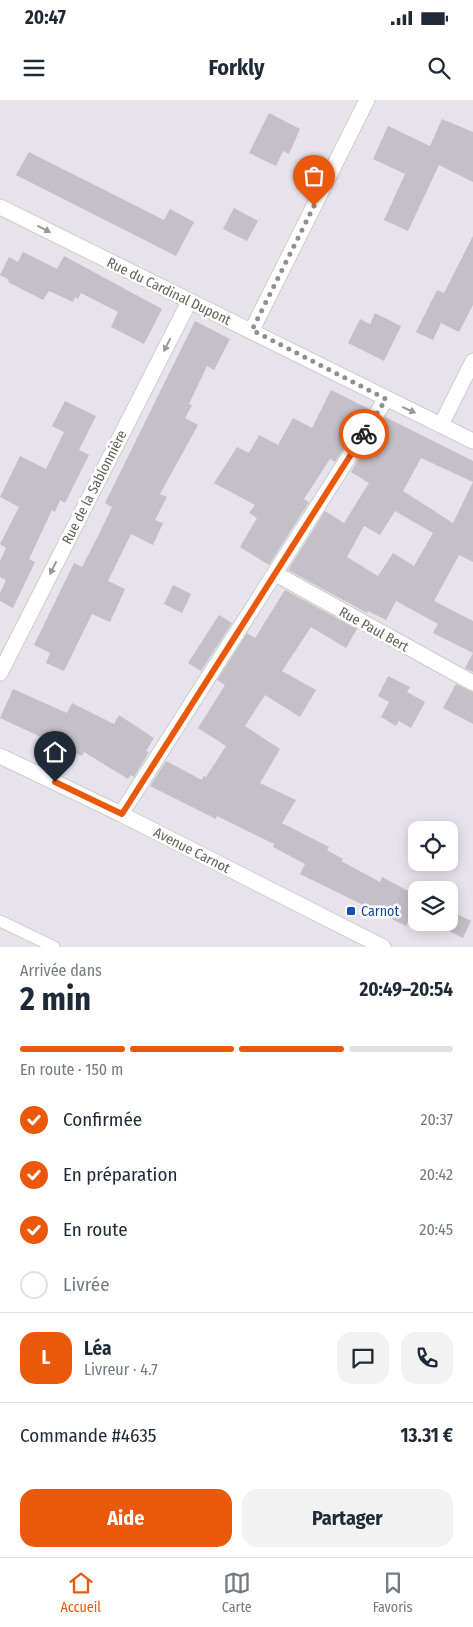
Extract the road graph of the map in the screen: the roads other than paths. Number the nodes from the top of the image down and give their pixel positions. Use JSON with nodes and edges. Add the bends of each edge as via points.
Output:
{"nodes":[{"id":1,"x":367,"y":100,"type":"edge"},
{"id":2,"x":0,"y":207,"type":"edge"},
{"id":3,"x":189,"y":302,"type":"junction"},
{"id":4,"x":252,"y":330,"type":"junction"},
{"id":5,"x":473,"y":361,"type":"edge"},
{"id":6,"x":386,"y":399,"type":"junction"},
{"id":7,"x":441,"y":425,"type":"junction"},
{"id":8,"x":473,"y":441,"type":"edge"},
{"id":9,"x":276,"y":574,"type":"junction"},
{"id":10,"x":0,"y":673,"type":"edge"},
{"id":11,"x":473,"y":683,"type":"edge"},
{"id":12,"x":0,"y":756,"type":"edge"},
{"id":13,"x":122,"y":814,"type":"junction"},
{"id":14,"x":0,"y":921,"type":"edge"},
{"id":15,"x":54,"y":947,"type":"edge"},
{"id":16,"x":383,"y":947,"type":"edge"}],
"edges":[{"from":1,"to":4,"type":"street"},
{"from":2,"to":3,"type":"street","name":"Rue du Cardinal Dupont","one_way":true},
{"from":3,"to":4,"type":"street","name":"Rue du Cardinal Dupont"},
{"from":3,"to":10,"type":"street","name":"Rue de la Sablonnière","one_way":true},
{"from":4,"to":6,"type":"street","name":"Rue du Cardinal Dupont"},
{"from":5,"to":7,"type":"street"},
{"from":6,"to":7,"type":"street","name":"Rue du Cardinal Dupont","one_way":true},
{"from":6,"to":9,"type":"street"},
{"from":7,"to":8,"type":"street","name":"Rue du Cardinal Dupont"},
{"from":9,"to":11,"type":"street","name":"Rue Paul Bert"},
{"from":9,"to":13,"type":"street"},
{"from":12,"to":13,"type":"street","name":"Avenue Carnot"},
{"from":13,"to":16,"type":"street","name":"Avenue Carnot"},
{"from":14,"to":15,"type":"lane"}]}
